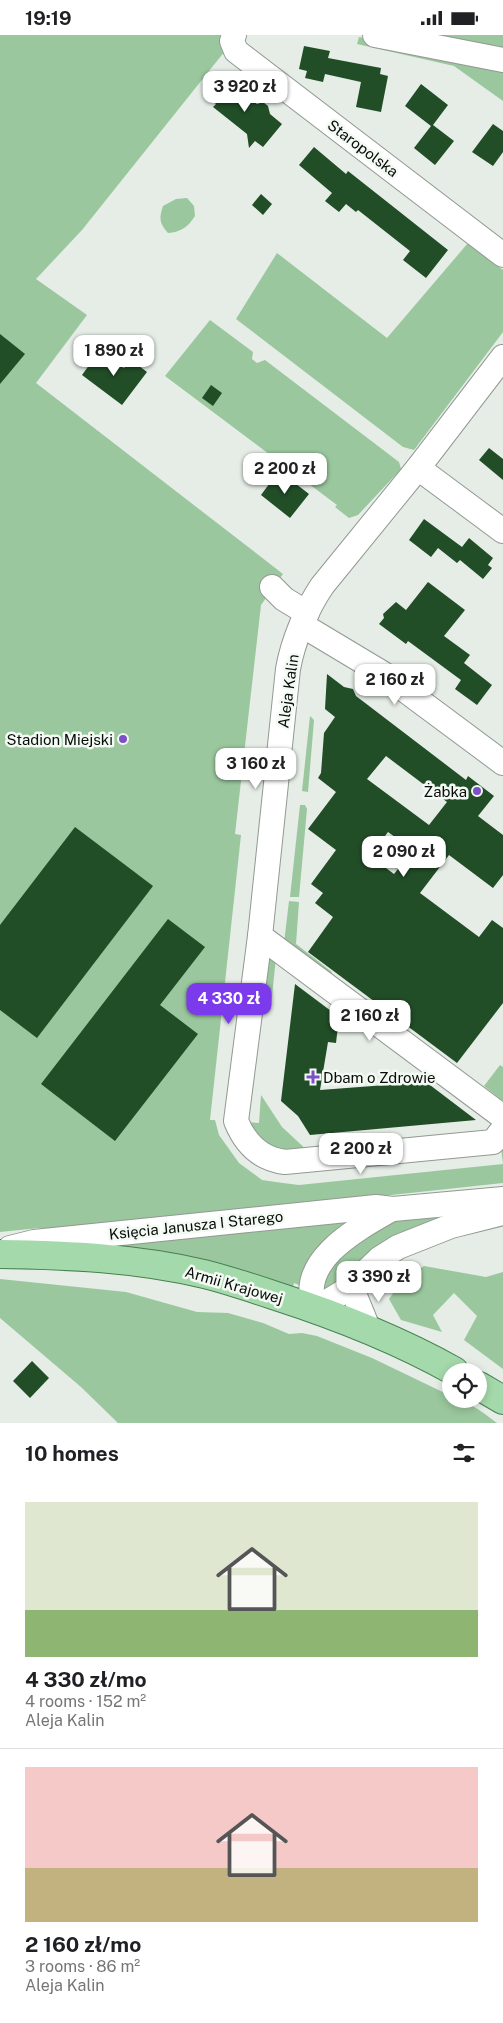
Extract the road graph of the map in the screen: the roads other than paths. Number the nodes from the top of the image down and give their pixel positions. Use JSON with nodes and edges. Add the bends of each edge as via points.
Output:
{"nodes":[{"id":1,"x":234,"y":35,"type":"edge"},
{"id":2,"x":375,"y":35,"type":"edge"},
{"id":3,"x":503,"y":60,"type":"edge"},
{"id":4,"x":503,"y":255,"type":"edge"},
{"id":5,"x":503,"y":357,"type":"edge"},
{"id":6,"x":418,"y":467,"type":"junction"},
{"id":7,"x":503,"y":531,"type":"edge"},
{"id":8,"x":272,"y":587,"type":"dead end"},
{"id":9,"x":305,"y":619,"type":"junction"},
{"id":10,"x":503,"y":763,"type":"edge"},
{"id":11,"x":260,"y":936,"type":"junction"},
{"id":12,"x":503,"y":1117,"type":"edge"},
{"id":13,"x":503,"y":1129,"type":"edge"},
{"id":14,"x":503,"y":1199,"type":"edge"},
{"id":15,"x":393,"y":1209,"type":"junction"},
{"id":16,"x":503,"y":1213,"type":"edge"},
{"id":17,"x":0,"y":1252,"type":"edge"},
{"id":18,"x":356,"y":1283,"type":"junction"},
{"id":19,"x":315,"y":1309,"type":"junction"},
{"id":20,"x":368,"y":1328,"type":"junction"},
{"id":21,"x":442,"y":1364,"type":"edge"},
{"id":22,"x":487,"y":1390,"type":"edge"},
{"id":23,"x":503,"y":1399,"type":"edge"}],
"edges":[{"from":1,"to":4,"type":"street","name":"Staropolska","via":[[232,41],[236,51]]},
{"from":2,"to":3,"type":"street"},
{"from":5,"to":6,"type":"street","name":"Aleja Kalin"},
{"from":6,"to":7,"type":"street"},
{"from":6,"to":9,"type":"street","name":"Aleja Kalin","via":[[322,586]]},
{"from":8,"to":9,"type":"street"},
{"from":9,"to":10,"type":"street"},
{"from":9,"to":11,"type":"street","name":"Aleja Kalin","via":[[288,669]]},
{"from":11,"to":12,"type":"street"},
{"from":11,"to":13,"type":"street","name":"Aleja Kalin","via":[[236,1121],[242,1135],[256,1150],[268,1158],[285,1162],[493,1142]]},
{"from":14,"to":15,"type":"street","name":"Księcia Janusza I Starego"},
{"from":15,"to":17,"type":"street","name":"Księcia Janusza I Starego","via":[[376,1207],[140,1230],[34,1242]]},
{"from":15,"to":19,"type":"street","name":"Księcia Janusza I Starego","via":[[345,1238],[325,1258],[312,1284]]},
{"from":16,"to":18,"type":"street","via":[[451,1226],[398,1247],[379,1259]]},
{"from":17,"to":19,"type":"main road","name":"Armii Krajowej","via":[[118,1260],[176,1269],[203,1274]]},
{"from":18,"to":19,"type":"street"},
{"from":18,"to":20,"type":"street","via":[[355,1296]]},
{"from":19,"to":20,"type":"main road","name":"Armii Krajowej"},
{"from":20,"to":21,"type":"main road","name":"Armii Krajowej"},
{"from":22,"to":23,"type":"main road"}]}
